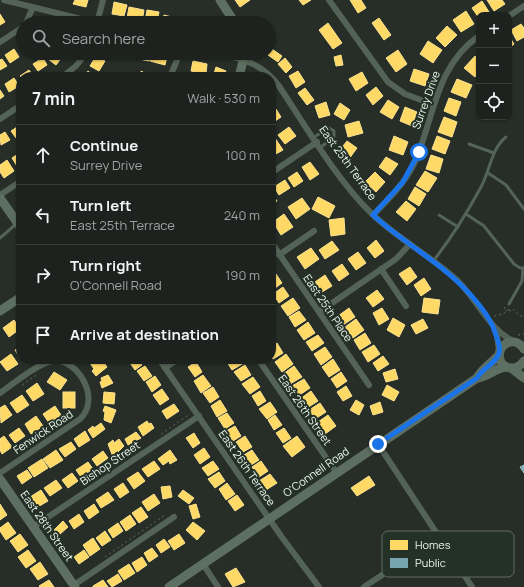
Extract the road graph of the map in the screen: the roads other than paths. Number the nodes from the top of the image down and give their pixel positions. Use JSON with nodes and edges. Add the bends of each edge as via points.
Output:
{"nodes":[{"id":1,"x":4,"y":0,"type":"edge"},
{"id":2,"x":103,"y":0,"type":"edge"},
{"id":3,"x":220,"y":0,"type":"edge"},
{"id":4,"x":329,"y":0,"type":"edge"},
{"id":5,"x":524,"y":6,"type":"edge"},
{"id":6,"x":32,"y":7,"type":"junction"},
{"id":7,"x":512,"y":14,"type":"edge"},
{"id":8,"x":29,"y":16,"type":"edge"},
{"id":9,"x":69,"y":16,"type":"edge"},
{"id":10,"x":99,"y":16,"type":"edge"},
{"id":11,"x":230,"y":16,"type":"edge"},
{"id":12,"x":16,"y":32,"type":"edge"},
{"id":13,"x":476,"y":38,"type":"edge"},
{"id":14,"x":0,"y":42,"type":"edge"},
{"id":15,"x":81,"y":60,"type":"edge"},
{"id":16,"x":177,"y":60,"type":"edge"},
{"id":17,"x":243,"y":60,"type":"edge"},
{"id":18,"x":250,"y":60,"type":"edge"},
{"id":19,"x":68,"y":72,"type":"edge"},
{"id":20,"x":172,"y":72,"type":"edge"},
{"id":21,"x":241,"y":72,"type":"edge"},
{"id":22,"x":266,"y":72,"type":"edge"},
{"id":23,"x":276,"y":81,"type":"edge"},
{"id":24,"x":434,"y":105,"type":"junction"},
{"id":25,"x":16,"y":108,"type":"edge"},
{"id":26,"x":0,"y":119,"type":"edge"},
{"id":27,"x":506,"y":137,"type":"dead end"},
{"id":28,"x":315,"y":139,"type":"junction"},
{"id":29,"x":469,"y":144,"type":"dead end"},
{"id":30,"x":321,"y":148,"type":"junction"},
{"id":31,"x":494,"y":153,"type":"junction"},
{"id":32,"x":276,"y":169,"type":"edge"},
{"id":33,"x":488,"y":173,"type":"junction"},
{"id":34,"x":16,"y":185,"type":"edge"},
{"id":35,"x":0,"y":196,"type":"edge"},
{"id":36,"x":524,"y":209,"type":"edge"},
{"id":37,"x":466,"y":214,"type":"junction"},
{"id":38,"x":373,"y":215,"type":"junction"},
{"id":39,"x":439,"y":215,"type":"dead end"},
{"id":40,"x":16,"y":220,"type":"edge"},
{"id":41,"x":16,"y":227,"type":"edge"},
{"id":42,"x":458,"y":227,"type":"junction"},
{"id":43,"x":314,"y":230,"type":"dead end"},
{"id":44,"x":0,"y":238,"type":"edge"},
{"id":45,"x":410,"y":244,"type":"junction"},
{"id":46,"x":276,"y":250,"type":"edge"},
{"id":47,"x":279,"y":255,"type":"junction"},
{"id":48,"x":434,"y":260,"type":"junction"},
{"id":49,"x":524,"y":268,"type":"edge"},
{"id":50,"x":382,"y":270,"type":"junction"},
{"id":51,"x":16,"y":300,"type":"edge"},
{"id":52,"x":509,"y":305,"type":"road end"},
{"id":53,"x":406,"y":306,"type":"dead end"},
{"id":54,"x":0,"y":311,"type":"edge"},
{"id":55,"x":319,"y":312,"type":"junction"},
{"id":56,"x":496,"y":330,"type":"junction"},
{"id":57,"x":517,"y":340,"type":"edge"},
{"id":58,"x":524,"y":349,"type":"edge"},
{"id":59,"x":499,"y":352,"type":"junction"},
{"id":60,"x":524,"y":361,"type":"edge"},
{"id":61,"x":44,"y":364,"type":"edge"},
{"id":62,"x":68,"y":364,"type":"edge"},
{"id":63,"x":162,"y":364,"type":"edge"},
{"id":64,"x":171,"y":364,"type":"edge"},
{"id":65,"x":261,"y":364,"type":"edge"},
{"id":66,"x":165,"y":368,"type":"junction"},
{"id":67,"x":509,"y":368,"type":"junction"},
{"id":68,"x":477,"y":378,"type":"junction"},
{"id":69,"x":524,"y":378,"type":"edge"},
{"id":70,"x":369,"y":385,"type":"dead end"},
{"id":71,"x":0,"y":393,"type":"edge"},
{"id":72,"x":197,"y":413,"type":"junction"},
{"id":73,"x":378,"y":444,"type":"junction"},
{"id":74,"x":336,"y":472,"type":"junction"},
{"id":75,"x":0,"y":473,"type":"edge"},
{"id":76,"x":0,"y":479,"type":"edge"},
{"id":77,"x":174,"y":517,"type":"dead end"},
{"id":78,"x":270,"y":520,"type":"junction"},
{"id":79,"x":34,"y":527,"type":"junction"},
{"id":80,"x":435,"y":531,"type":"edge"},
{"id":81,"x":203,"y":564,"type":"junction"},
{"id":82,"x":382,"y":575,"type":"dead end"},
{"id":83,"x":465,"y":577,"type":"edge"},
{"id":84,"x":74,"y":586,"type":"edge"},
{"id":85,"x":169,"y":587,"type":"edge"},
{"id":86,"x":218,"y":587,"type":"edge"},
{"id":87,"x":319,"y":587,"type":"edge"},
{"id":88,"x":364,"y":587,"type":"edge"},
{"id":89,"x":472,"y":587,"type":"edge"}],
"edges":[{"from":1,"to":6,"type":"street"},
{"from":2,"to":10,"type":"street"},
{"from":3,"to":11,"type":"street"},
{"from":4,"to":24,"type":"street","via":[[388,82],[405,94]]},
{"from":5,"to":7,"type":"street"},
{"from":6,"to":8,"type":"street"},
{"from":6,"to":9,"type":"street"},
{"from":12,"to":14,"type":"street"},
{"from":13,"to":24,"type":"street","name":"Surrey Drive","via":[[449,66]]},
{"from":15,"to":19,"type":"street"},
{"from":16,"to":20,"type":"street"},
{"from":17,"to":21,"type":"street"},
{"from":18,"to":22,"type":"street","name":"East 25th Terrace"},
{"from":23,"to":28,"type":"street","name":"East 25th Terrace"},
{"from":24,"to":38,"type":"street","name":"Surrey Drive","via":[[410,172]]},
{"from":25,"to":26,"type":"street"},
{"from":27,"to":31,"type":"lane"},
{"from":28,"to":30,"type":"street","name":"East 25th Terrace"},
{"from":28,"to":30,"type":"lane","via":[[329,128],[334,131],[334,137]]},
{"from":28,"to":32,"type":"street"},
{"from":29,"to":31,"type":"lane"},
{"from":30,"to":38,"type":"street","name":"East 25th Terrace","via":[[347,185]]},
{"from":31,"to":33,"type":"lane"},
{"from":33,"to":36,"type":"lane","via":[[506,185]]},
{"from":33,"to":37,"type":"lane"},
{"from":34,"to":35,"type":"street"},
{"from":35,"to":40,"type":"street"},
{"from":37,"to":42,"type":"lane"},
{"from":37,"to":49,"type":"lane","via":[[484,226],[514,264]]},
{"from":38,"to":45,"type":"street","name":"East 25th Terrace"},
{"from":39,"to":42,"type":"lane"},
{"from":41,"to":44,"type":"lane"},
{"from":42,"to":48,"type":"lane"},
{"from":43,"to":47,"type":"street"},
{"from":45,"to":48,"type":"street","name":"East 25th Terrace"},
{"from":45,"to":50,"type":"street"},
{"from":46,"to":47,"type":"street","name":"East 25th Place"},
{"from":47,"to":55,"type":"street","name":"East 25th Place"},
{"from":48,"to":56,"type":"street","name":"East 25th Terrace","via":[[470,294]]},
{"from":49,"to":52,"type":"lane","via":[[522,281]]},
{"from":50,"to":53,"type":"street"},
{"from":50,"to":55,"type":"street"},
{"from":51,"to":54,"type":"street"},
{"from":55,"to":70,"type":"street","name":"East 25th Place"},
{"from":56,"to":57,"type":"street","name":"East 25th Terrace"},
{"from":56,"to":59,"type":"street","name":"East 25th Terrace"},
{"from":57,"to":58,"type":"street"},
{"from":57,"to":59,"type":"street","name":"O'Connell Road","via":[[504,344]]},
{"from":59,"to":67,"type":"street","via":[[501,362]]},
{"from":59,"to":68,"type":"street","name":"O'Connell Road"},
{"from":60,"to":67,"type":"street","name":"O'Connell Road","via":[[519,366]]},
{"from":61,"to":71,"type":"street","name":"Fenwick Road"},
{"from":62,"to":75,"type":"street","name":"Fenwick Road","via":[[87,388],[90,399],[85,415]]},
{"from":63,"to":66,"type":"street","name":"East 26th Terrace"},
{"from":64,"to":66,"type":"street"},
{"from":65,"to":74,"type":"street","name":"East 26th Street"},
{"from":66,"to":72,"type":"street","name":"East 26th Terrace"},
{"from":67,"to":68,"type":"street","name":"O'Connell Road"},
{"from":67,"to":69,"type":"street"},
{"from":68,"to":73,"type":"street","name":"O'Connell Road"},
{"from":72,"to":78,"type":"street","name":"East 26th Terrace"},
{"from":72,"to":79,"type":"street","name":"Bishop Street"},
{"from":73,"to":74,"type":"street","name":"O'Connell Road"},
{"from":73,"to":80,"type":"street"},
{"from":74,"to":78,"type":"street","name":"O'Connell Road"},
{"from":76,"to":79,"type":"street","name":"East 28th Street"},
{"from":77,"to":84,"type":"street"},
{"from":78,"to":81,"type":"street","name":"O'Connell Road"},
{"from":78,"to":87,"type":"street","name":"East 26th Terrace"},
{"from":79,"to":84,"type":"street","name":"East 28th Street"},
{"from":81,"to":85,"type":"street","name":"O'Connell Road"},
{"from":81,"to":86,"type":"street"},
{"from":82,"to":88,"type":"street"},
{"from":83,"to":89,"type":"street"}]}
